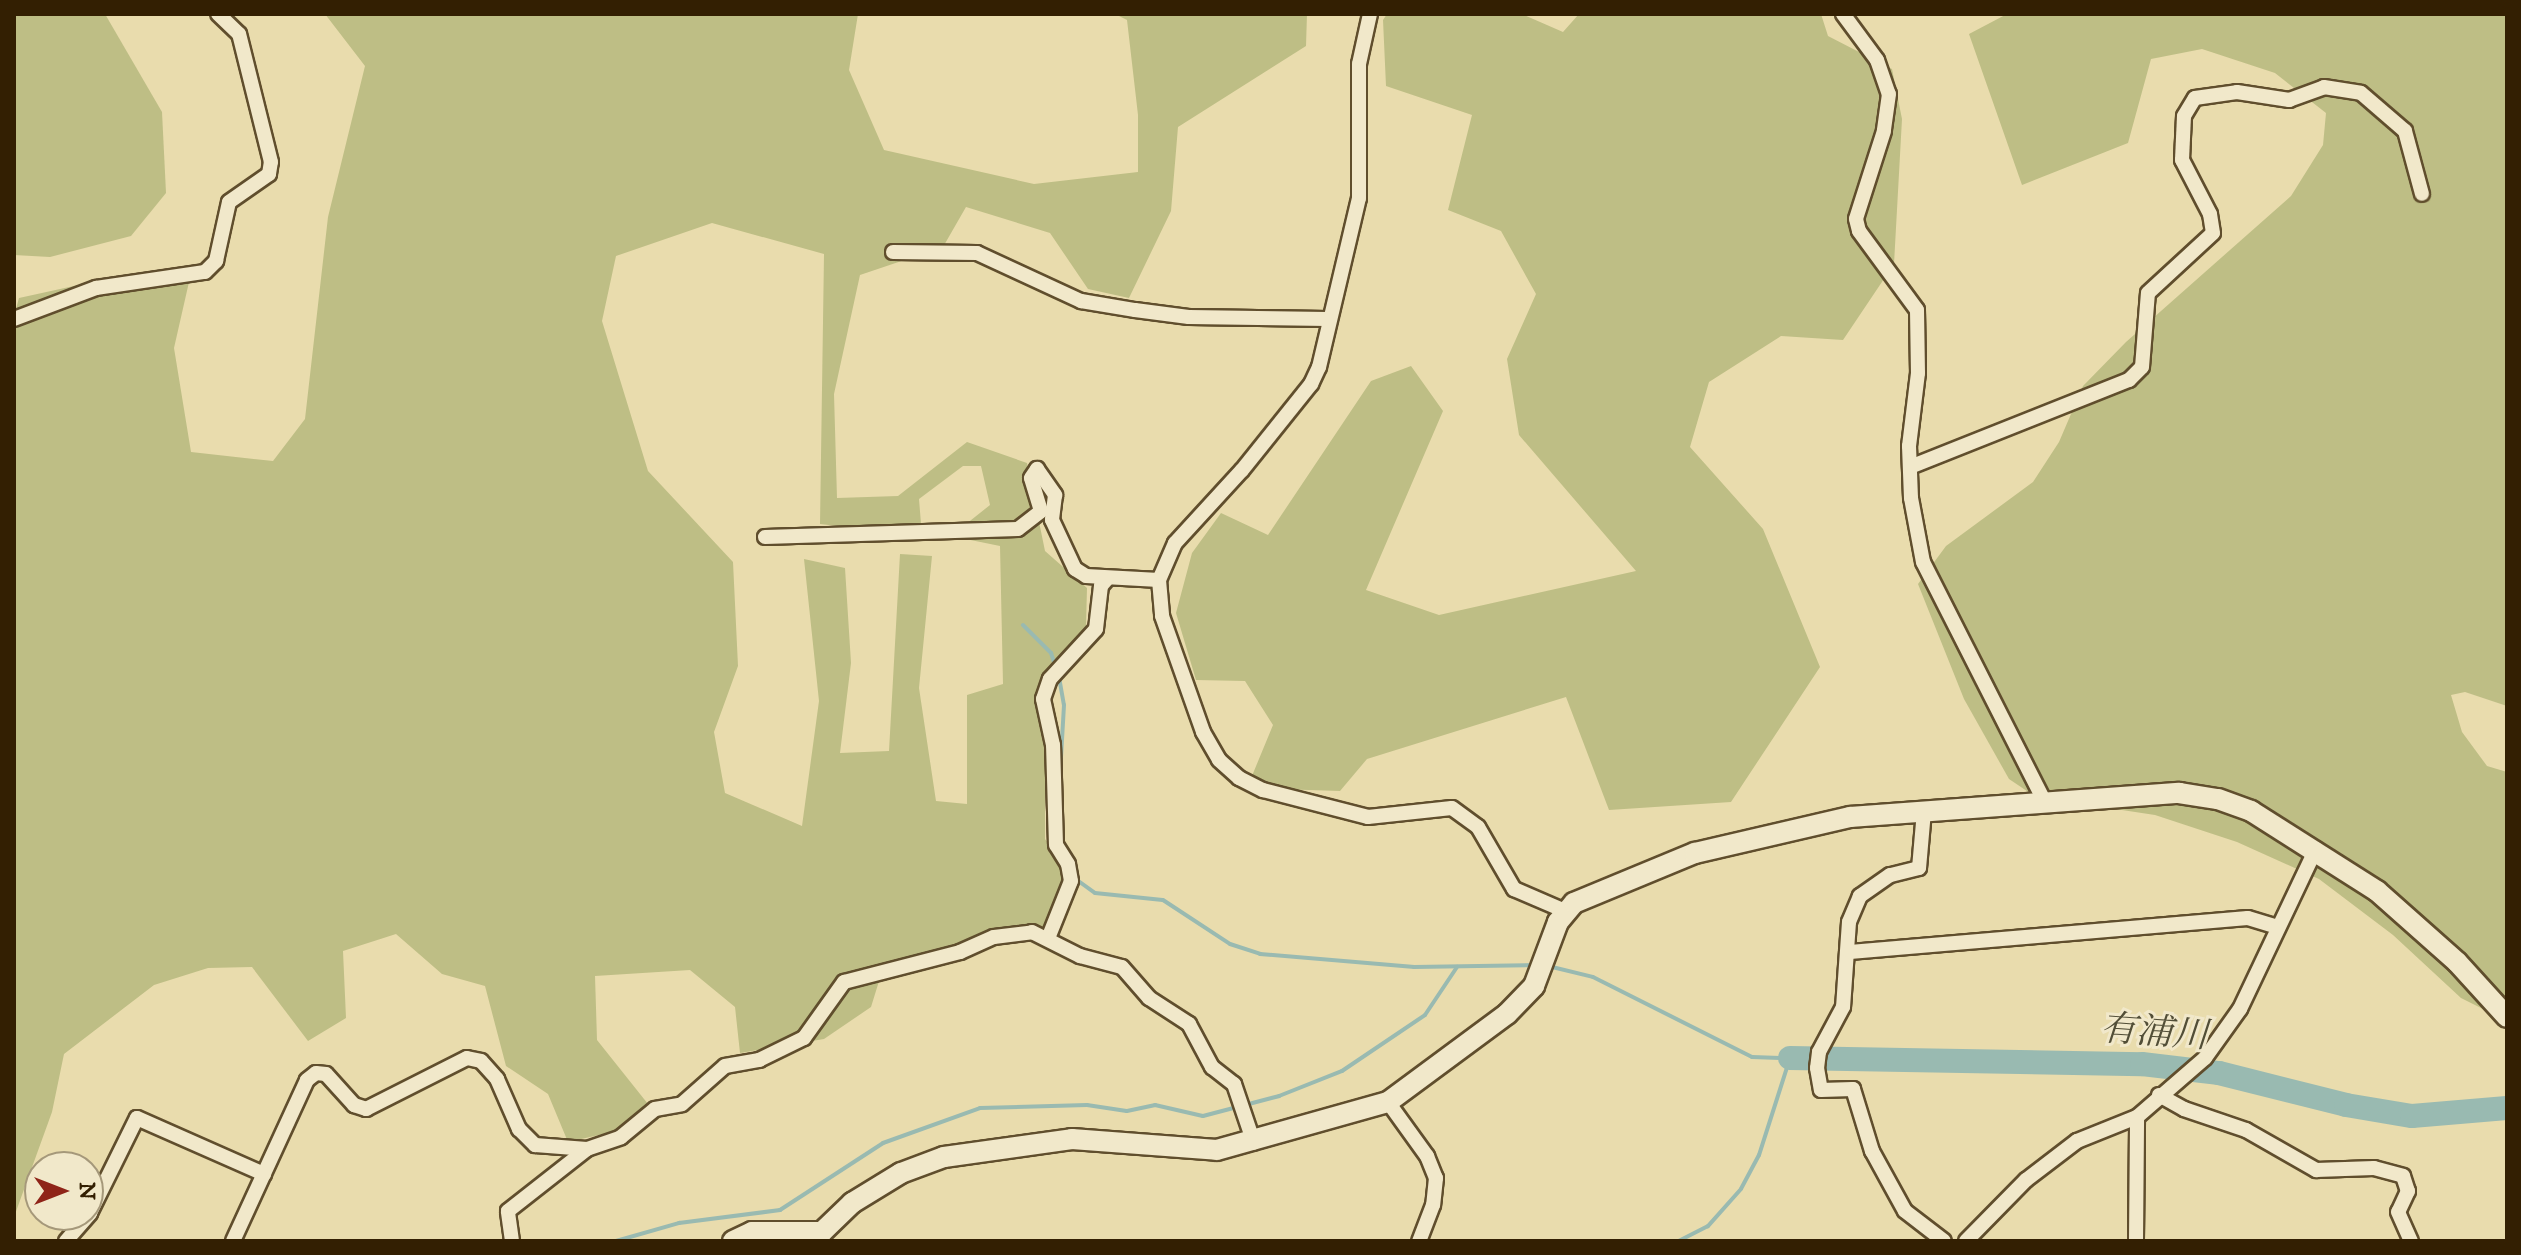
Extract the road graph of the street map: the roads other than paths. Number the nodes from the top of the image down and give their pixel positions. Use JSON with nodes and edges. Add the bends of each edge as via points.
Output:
{"nodes":[{"id":1,"x":218,"y":14,"type":"edge"},
{"id":2,"x":1370,"y":14,"type":"edge"},
{"id":3,"x":1843,"y":14,"type":"edge"},
{"id":4,"x":2422,"y":194,"type":"dead end"},
{"id":5,"x":893,"y":252,"type":"dead end"},
{"id":6,"x":14,"y":319,"type":"edge"},
{"id":7,"x":1327,"y":319,"type":"junction"},
{"id":8,"x":1910,"y":467,"type":"junction"},
{"id":9,"x":765,"y":537,"type":"dead end"},
{"id":10,"x":1107,"y":579,"type":"junction"},
{"id":11,"x":1159,"y":580,"type":"junction"},
{"id":12,"x":2044,"y":801,"type":"junction"},
{"id":13,"x":1924,"y":811,"type":"junction"},
{"id":14,"x":2316,"y":849,"type":"junction"},
{"id":15,"x":1565,"y":911,"type":"junction"},
{"id":16,"x":2278,"y":927,"type":"junction"},
{"id":17,"x":1049,"y":936,"type":"junction"},
{"id":18,"x":1850,"y":952,"type":"junction"},
{"id":19,"x":2507,"y":1017,"type":"edge"},
{"id":20,"x":2159,"y":1095,"type":"junction"},
{"id":21,"x":1388,"y":1102,"type":"junction"},
{"id":22,"x":2137,"y":1117,"type":"junction"},
{"id":23,"x":1248,"y":1132,"type":"junction"},
{"id":24,"x":587,"y":1149,"type":"junction"},
{"id":25,"x":264,"y":1174,"type":"junction"},
{"id":26,"x":66,"y":1241,"type":"edge"},
{"id":27,"x":233,"y":1241,"type":"edge"},
{"id":28,"x":512,"y":1241,"type":"edge"},
{"id":29,"x":733,"y":1241,"type":"edge"},
{"id":30,"x":1419,"y":1241,"type":"edge"},
{"id":31,"x":1944,"y":1241,"type":"edge"},
{"id":32,"x":1966,"y":1241,"type":"edge"},
{"id":33,"x":2136,"y":1241,"type":"edge"},
{"id":34,"x":2411,"y":1241,"type":"edge"}],
"edges":[{"from":1,"to":6,"type":"street","via":[[239,34],[271,162],[269,174],[229,202],[216,261],[205,272],[96,288]]},
{"from":2,"to":7,"type":"street","via":[[1359,64],[1359,198]]},
{"from":3,"to":8,"type":"street","via":[[1877,60],[1889,94],[1884,131],[1856,219],[1859,231],[1917,310]]},
{"from":4,"to":8,"type":"street","via":[[2405,131],[2361,93],[2324,87],[2289,100],[2237,92],[2195,98],[2184,116],[2182,160],[2210,214],[2213,233],[2148,293],[2142,367],[2129,380]]},
{"from":5,"to":7,"type":"street","via":[[977,253],[1081,301],[1135,310],[1189,317]]},
{"from":7,"to":11,"type":"street","via":[[1311,384],[1175,543]]},
{"from":8,"to":12,"type":"street","via":[[1911,498],[1930,579]]},
{"from":9,"to":10,"type":"street","via":[[1018,529],[1041,511],[1031,478],[1037,469],[1055,495],[1052,520],[1075,569]]},
{"from":10,"to":11,"type":"street"},
{"from":10,"to":17,"type":"street","via":[[1101,586],[1096,629],[1050,679],[1043,699],[1053,745],[1055,827],[1071,881]]},
{"from":11,"to":15,"type":"street","via":[[1162,616],[1186,690],[1219,760],[1239,778],[1263,790],[1368,817],[1452,808],[1478,827],[1514,889]]},
{"from":12,"to":13,"type":"street"},
{"from":12,"to":14,"type":"street","via":[[2179,793],[2218,799],[2251,811]]},
{"from":13,"to":15,"type":"street","via":[[1785,829],[1695,853]]},
{"from":13,"to":18,"type":"street","via":[[1923,862],[1919,868],[1890,875],[1860,896],[1849,922]]},
{"from":14,"to":16,"type":"street"},
{"from":14,"to":19,"type":"street","via":[[2421,928]]},
{"from":15,"to":21,"type":"street","via":[[1534,986],[1507,1014]]},
{"from":16,"to":18,"type":"street","via":[[2248,918]]},
{"from":16,"to":20,"type":"street","via":[[2226,1030],[2205,1058]]},
{"from":17,"to":23,"type":"street","via":[[1080,956],[1122,967],[1149,998],[1189,1024],[1212,1067],[1234,1084]]},
{"from":17,"to":24,"type":"street","via":[[1032,932],[994,937],[960,952],[844,982],[804,1038],[759,1060],[725,1066],[682,1104],[655,1109],[621,1137]]},
{"from":18,"to":31,"type":"street","via":[[1843,1007],[1819,1052],[1821,1090],[1853,1089],[1872,1151],[1905,1211]]},
{"from":20,"to":22,"type":"street"},
{"from":20,"to":34,"type":"street","via":[[2246,1130],[2316,1170],[2374,1168],[2403,1176],[2408,1191],[2398,1212]]},
{"from":21,"to":23,"type":"street"},
{"from":21,"to":30,"type":"street","via":[[1427,1156],[1436,1178],[1433,1205]]},
{"from":22,"to":32,"type":"street","via":[[2077,1141],[2026,1180]]},
{"from":22,"to":33,"type":"street"},
{"from":23,"to":29,"type":"street","via":[[1217,1150],[1072,1139],[982,1149],[901,1173],[852,1203],[822,1232],[752,1232]]},
{"from":24,"to":25,"type":"street","via":[[559,1151],[535,1145],[519,1129],[497,1079],[481,1061],[467,1058],[366,1109],[354,1105],[326,1074],[316,1073],[307,1080]]},
{"from":24,"to":28,"type":"street","via":[[508,1211]]},
{"from":25,"to":26,"type":"street","via":[[137,1118],[90,1213]]},
{"from":25,"to":27,"type":"street"}]}
